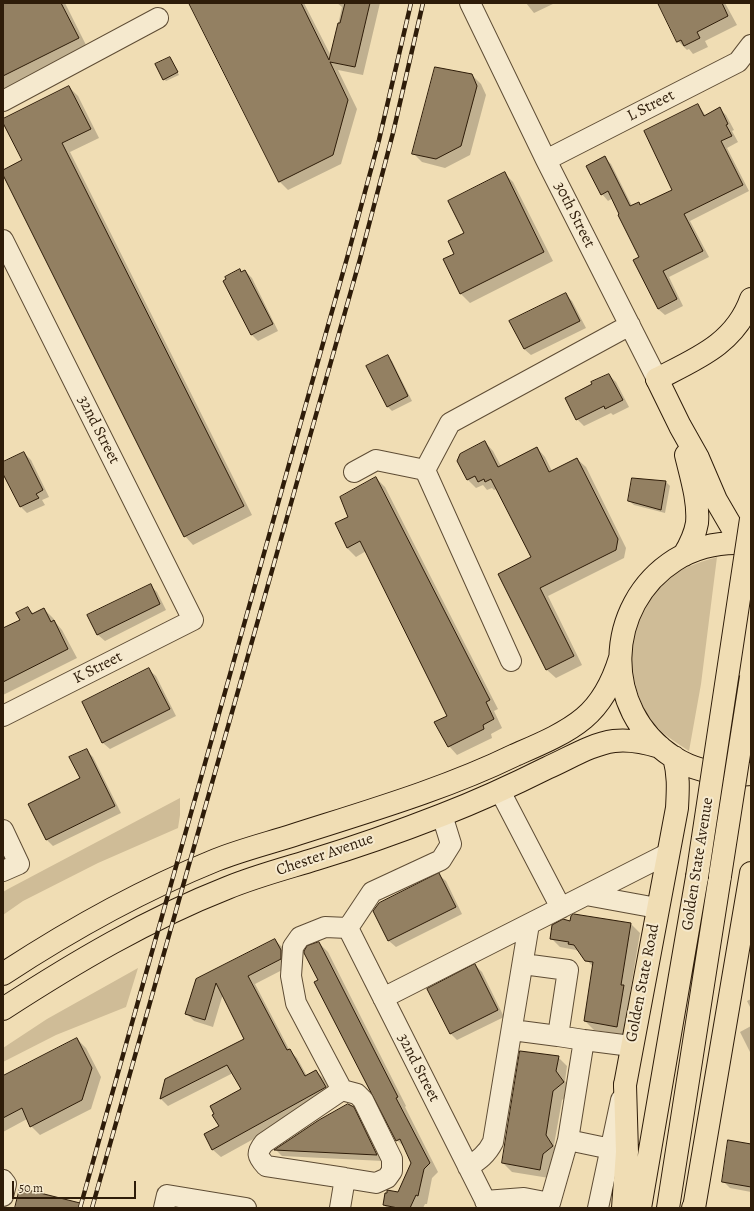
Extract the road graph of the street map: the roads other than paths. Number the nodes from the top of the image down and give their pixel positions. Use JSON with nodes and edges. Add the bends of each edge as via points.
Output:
{"nodes":[{"id":1,"x":470,"y":3,"type":"edge"},
{"id":2,"x":158,"y":18,"type":"dead end"},
{"id":3,"x":751,"y":45,"type":"edge"},
{"id":4,"x":3,"y":101,"type":"edge"},
{"id":5,"x":546,"y":160,"type":"junction"},
{"id":6,"x":3,"y":240,"type":"edge"},
{"id":7,"x":751,"y":299,"type":"edge"},
{"id":8,"x":630,"y":325,"type":"junction"},
{"id":9,"x":657,"y":379,"type":"junction"},
{"id":10,"x":680,"y":426,"type":"junction"},
{"id":11,"x":425,"y":470,"type":"junction"},
{"id":12,"x":354,"y":472,"type":"dead end"},
{"id":13,"x":751,"y":519,"type":"edge"},
{"id":14,"x":746,"y":544,"type":"edge"},
{"id":15,"x":684,"y":555,"type":"junction"},
{"id":16,"x":193,"y":620,"type":"joint"},
{"id":17,"x":620,"y":658,"type":"junction"},
{"id":18,"x":511,"y":661,"type":"dead end"},
{"id":19,"x":751,"y":678,"type":"edge"},
{"id":20,"x":3,"y":716,"type":"edge"},
{"id":21,"x":667,"y":752,"type":"junction"},
{"id":22,"x":751,"y":774,"type":"edge"},
{"id":23,"x":500,"y":791,"type":"junction"},
{"id":24,"x":442,"y":815,"type":"junction"},
{"id":25,"x":3,"y":830,"type":"edge"},
{"id":26,"x":668,"y":854,"type":"junction"},
{"id":27,"x":11,"y":868,"type":"edge"},
{"id":28,"x":751,"y":873,"type":"edge"},
{"id":29,"x":586,"y":895,"type":"junction"},
{"id":30,"x":561,"y":908,"type":"junction"},
{"id":31,"x":657,"y":908,"type":"junction"},
{"id":32,"x":529,"y":924,"type":"junction"},
{"id":33,"x":348,"y":928,"type":"junction"},
{"id":34,"x":523,"y":964,"type":"junction"},
{"id":35,"x":3,"y":974,"type":"edge"},
{"id":36,"x":383,"y":998,"type":"junction"},
{"id":37,"x":3,"y":1009,"type":"edge"},
{"id":38,"x":512,"y":1030,"type":"junction"},
{"id":39,"x":558,"y":1036,"type":"junction"},
{"id":40,"x":584,"y":1040,"type":"junction"},
{"id":41,"x":631,"y":1046,"type":"junction"},
{"id":42,"x":625,"y":1084,"type":"junction"},
{"id":43,"x":342,"y":1090,"type":"junction"},
{"id":44,"x":568,"y":1140,"type":"junction"},
{"id":45,"x":610,"y":1149,"type":"junction"},
{"id":46,"x":468,"y":1167,"type":"junction"},
{"id":47,"x":345,"y":1178,"type":"junction"},
{"id":48,"x":3,"y":1180,"type":"edge"},
{"id":49,"x":3,"y":1196,"type":"edge"},
{"id":50,"x":165,"y":1202,"type":"edge"},
{"id":51,"x":487,"y":1205,"type":"edge"},
{"id":52,"x":694,"y":1207,"type":"edge"},
{"id":53,"x":246,"y":1208,"type":"edge"},
{"id":54,"x":340,"y":1208,"type":"edge"},
{"id":55,"x":598,"y":1208,"type":"edge"},
{"id":56,"x":623,"y":1208,"type":"edge"},
{"id":57,"x":640,"y":1208,"type":"edge"},
{"id":58,"x":668,"y":1208,"type":"edge"}],
"edges":[{"from":1,"to":5,"type":"street","name":"30th Street"},
{"from":2,"to":4,"type":"street"},
{"from":3,"to":5,"type":"street","name":"L Street","via":[[738,62]]},
{"from":5,"to":8,"type":"street","name":"30th Street"},
{"from":6,"to":16,"type":"street","name":"32nd Street"},
{"from":7,"to":9,"type":"main road","via":[[735,329],[720,343]]},
{"from":8,"to":9,"type":"street","name":"30th Street"},
{"from":8,"to":11,"type":"street","via":[[450,423]]},
{"from":9,"to":10,"type":"main road","name":"30th Street"},
{"from":10,"to":14,"type":"main road","name":"30th Street","via":[[698,458],[716,500]]},
{"from":10,"to":15,"type":"main road","name":"30th Street","via":[[692,479],[697,522]]},
{"from":11,"to":12,"type":"street","via":[[376,460]]},
{"from":11,"to":18,"type":"street"},
{"from":13,"to":57,"type":"main road","name":"Golden State Avenue","bridge":true,"via":[[697,876]]},
{"from":14,"to":15,"type":"main road","via":[[722,544]]},
{"from":15,"to":17,"type":"main road","via":[[659,572],[635,602],[623,632]]},
{"from":16,"to":20,"type":"street","name":"K Street"},
{"from":17,"to":21,"type":"main road","via":[[622,683],[630,706],[642,728]]},
{"from":17,"to":35,"type":"main road","name":"Chester Avenue","via":[[609,688],[596,706],[583,719],[548,740],[492,767],[443,786],[217,859],[91,920]]},
{"from":19,"to":58,"type":"main road","name":"Golden State Avenue","bridge":true},
{"from":21,"to":22,"type":"main road","via":[[693,767],[713,773],[734,776]]},
{"from":21,"to":23,"type":"main road","name":"Chester Avenue","via":[[640,741],[628,740],[593,746]]},
{"from":21,"to":26,"type":"main road","name":"Golden State Road","via":[[678,772],[676,808]]},
{"from":23,"to":24,"type":"main road","name":"Chester Avenue"},
{"from":23,"to":30,"type":"street"},
{"from":24,"to":33,"type":"street","via":[[451,844],[440,860],[372,892]]},
{"from":24,"to":37,"type":"main road","name":"Chester Avenue","via":[[228,887],[105,947]]},
{"from":25,"to":27,"type":"street"},
{"from":26,"to":29,"type":"street"},
{"from":26,"to":31,"type":"main road","name":"Golden State Road"},
{"from":28,"to":52,"type":"main road"},
{"from":29,"to":30,"type":"street"},
{"from":29,"to":31,"type":"street"},
{"from":30,"to":32,"type":"street"},
{"from":31,"to":41,"type":"main road","name":"Golden State Road"},
{"from":32,"to":34,"type":"street"},
{"from":32,"to":36,"type":"street"},
{"from":33,"to":36,"type":"street","name":"32nd Street"},
{"from":33,"to":43,"type":"street","via":[[325,927],[300,937],[294,947],[291,976],[296,1002]]},
{"from":34,"to":38,"type":"street"},
{"from":34,"to":39,"type":"street","via":[[568,970]]},
{"from":36,"to":46,"type":"street","name":"32nd Street"},
{"from":38,"to":39,"type":"street"},
{"from":38,"to":46,"type":"street","via":[[493,1142],[483,1158]]},
{"from":39,"to":40,"type":"street"},
{"from":40,"to":41,"type":"street"},
{"from":40,"to":44,"type":"street"},
{"from":41,"to":42,"type":"main road","name":"Golden State Road"},
{"from":42,"to":45,"type":"street","name":"Golden State Road"},
{"from":42,"to":56,"type":"main road","via":[[627,1152]]},
{"from":43,"to":47,"type":"street","via":[[357,1094],[363,1100],[392,1160],[392,1171],[387,1178],[376,1183]]},
{"from":43,"to":47,"type":"street","via":[[264,1143],[259,1150],[259,1158],[266,1166]]},
{"from":44,"to":45,"type":"street"},
{"from":44,"to":51,"type":"street","via":[[550,1203],[524,1198]]},
{"from":45,"to":55,"type":"street","name":"Golden State Road"},
{"from":46,"to":51,"type":"street","name":"32nd Street"},
{"from":47,"to":54,"type":"street"},
{"from":48,"to":49,"type":"street","via":[[6,1184]]},
{"from":50,"to":53,"type":"street"}]}
